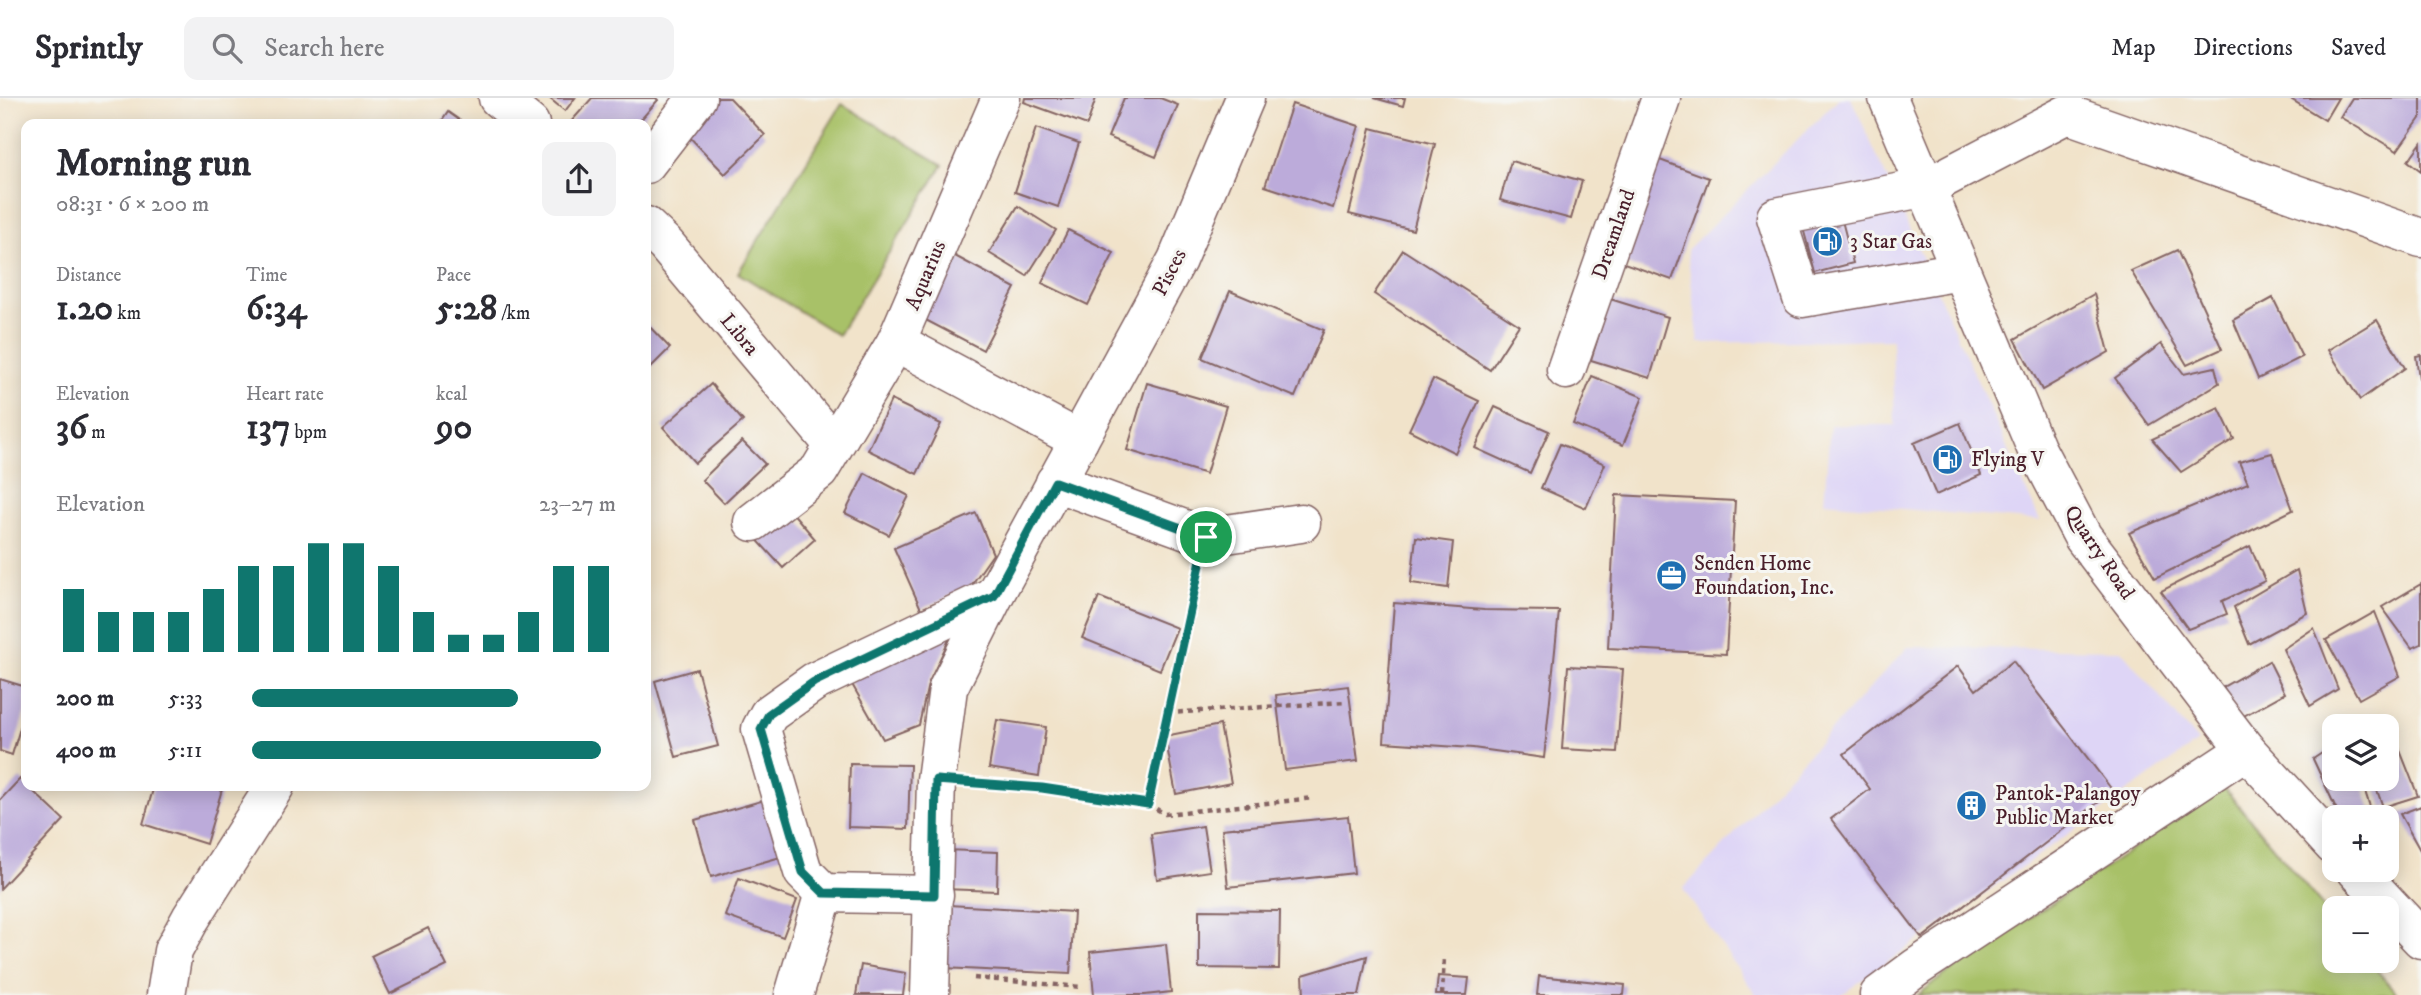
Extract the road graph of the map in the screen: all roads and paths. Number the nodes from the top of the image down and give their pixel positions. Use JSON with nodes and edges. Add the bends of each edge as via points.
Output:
{"nodes":[{"id":1,"x":498,"y":98,"type":"edge"},
{"id":2,"x":697,"y":98,"type":"edge"},
{"id":3,"x":1002,"y":98,"type":"edge"},
{"id":4,"x":1245,"y":98,"type":"edge"},
{"id":5,"x":1661,"y":98,"type":"edge"},
{"id":6,"x":1888,"y":98,"type":"edge"},
{"id":7,"x":524,"y":119,"type":"edge"},
{"id":8,"x":651,"y":158,"type":"edge"},
{"id":9,"x":1927,"y":187,"type":"junction"},
{"id":10,"x":651,"y":231,"type":"edge"},
{"id":11,"x":2421,"y":238,"type":"edge"},
{"id":12,"x":1961,"y":271,"type":"junction"},
{"id":13,"x":896,"y":342,"type":"junction"},
{"id":14,"x":1566,"y":370,"type":"dead end"},
{"id":15,"x":1079,"y":440,"type":"junction"},
{"id":16,"x":833,"y":444,"type":"junction"},
{"id":17,"x":1055,"y":482,"type":"junction"},
{"id":18,"x":753,"y":522,"type":"dead end"},
{"id":19,"x":1301,"y":523,"type":"dead end"},
{"id":20,"x":1206,"y":537,"type":"junction"},
{"id":21,"x":994,"y":596,"type":"junction"},
{"id":22,"x":1345,"y":702,"type":"dead end"},
{"id":23,"x":1168,"y":713,"type":"junction"},
{"id":24,"x":2246,"y":750,"type":"junction"},
{"id":25,"x":936,"y":780,"type":"junction"},
{"id":26,"x":272,"y":791,"type":"edge"},
{"id":27,"x":1314,"y":798,"type":"dead end"},
{"id":28,"x":1148,"y":804,"type":"junction"},
{"id":29,"x":2322,"y":833,"type":"edge"},
{"id":30,"x":2374,"y":882,"type":"edge"},
{"id":31,"x":824,"y":893,"type":"junction"},
{"id":32,"x":934,"y":895,"type":"junction"},
{"id":33,"x":2406,"y":904,"type":"edge"},
{"id":34,"x":2421,"y":939,"type":"edge"},
{"id":35,"x":1444,"y":957,"type":"dead end"},
{"id":36,"x":930,"y":985,"type":"edge"},
{"id":37,"x":1081,"y":986,"type":"dead end"},
{"id":38,"x":166,"y":995,"type":"edge"},
{"id":39,"x":794,"y":995,"type":"edge"},
{"id":40,"x":1442,"y":995,"type":"edge"},
{"id":41,"x":1879,"y":995,"type":"edge"}],
"edges":[{"from":1,"to":7,"type":"street"},
{"from":2,"to":8,"type":"street"},
{"from":3,"to":13,"type":"street","name":"Aquarius"},
{"from":4,"to":15,"type":"street","name":"Pisces","via":[[1177,260]]},
{"from":5,"to":14,"type":"street","name":"Dreamland"},
{"from":6,"to":9,"type":"street","name":"Quarry Road"},
{"from":9,"to":11,"type":"street","via":[[2067,114]]},
{"from":9,"to":12,"type":"street","name":"Quarry Road"},
{"from":9,"to":12,"type":"street","via":[[1776,217],[1802,298]]},
{"from":10,"to":16,"type":"street","name":"Libra"},
{"from":12,"to":24,"type":"street","name":"Quarry Road","via":[[2036,448],[2083,537]]},
{"from":13,"to":15,"type":"street"},
{"from":13,"to":16,"type":"street","name":"Aquarius"},
{"from":15,"to":17,"type":"street","name":"Pisces"},
{"from":16,"to":18,"type":"street","name":"Aquarius","via":[[818,471]]},
{"from":17,"to":20,"type":"street"},
{"from":17,"to":21,"type":"street","name":"Pisces"},
{"from":19,"to":20,"type":"street"},
{"from":20,"to":23,"type":"path"},
{"from":21,"to":25,"type":"street","name":"Pisces","via":[[948,688]]},
{"from":21,"to":31,"type":"street","via":[[814,682],[769,714],[761,729],[803,872]]},
{"from":22,"to":23,"type":"path"},
{"from":23,"to":28,"type":"path"},
{"from":24,"to":29,"type":"street","name":"Quarry Road"},
{"from":24,"to":41,"type":"street"},
{"from":25,"to":28,"type":"path","via":[[1042,788]]},
{"from":25,"to":32,"type":"street","name":"Pisces"},
{"from":26,"to":38,"type":"street","via":[[173,951]]},
{"from":27,"to":28,"type":"path","via":[[1165,814]]},
{"from":30,"to":33,"type":"street"},
{"from":31,"to":32,"type":"street"},
{"from":31,"to":39,"type":"street"},
{"from":32,"to":36,"type":"street","name":"Pisces"},
{"from":33,"to":34,"type":"street"},
{"from":35,"to":40,"type":"path"},
{"from":36,"to":37,"type":"path"}]}
